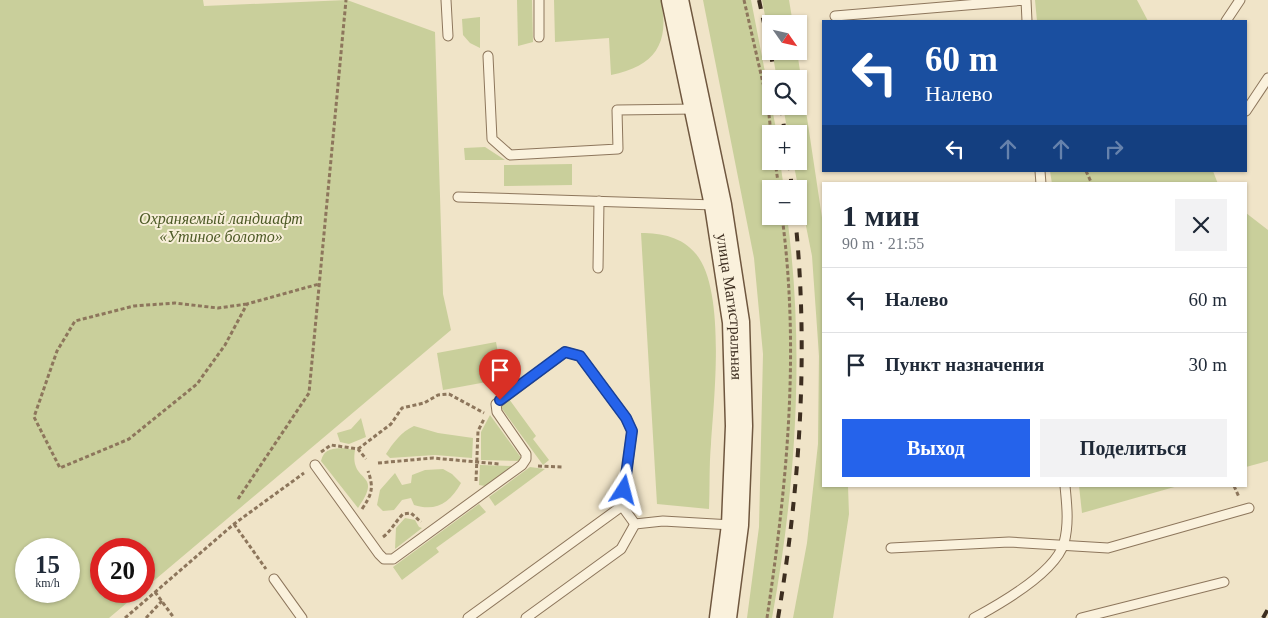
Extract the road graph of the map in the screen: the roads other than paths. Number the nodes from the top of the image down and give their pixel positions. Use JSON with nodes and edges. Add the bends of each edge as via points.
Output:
{"nodes":[{"id":1,"x":444,"y":0,"type":"edge"},
{"id":2,"x":539,"y":0,"type":"edge"},
{"id":3,"x":676,"y":0,"type":"edge"},
{"id":4,"x":1240,"y":0,"type":"edge"},
{"id":5,"x":835,"y":16,"type":"dead end"},
{"id":6,"x":1027,"y":20,"type":"edge"},
{"id":7,"x":1227,"y":20,"type":"edge"},
{"id":8,"x":448,"y":36,"type":"dead end"},
{"id":9,"x":539,"y":37,"type":"dead end"},
{"id":10,"x":488,"y":56,"type":"dead end"},
{"id":11,"x":1268,"y":78,"type":"edge"},
{"id":12,"x":698,"y":109,"type":"junction"},
{"id":13,"x":1247,"y":110,"type":"edge"},
{"id":14,"x":458,"y":198,"type":"dead end"},
{"id":15,"x":599,"y":202,"type":"junction"},
{"id":16,"x":718,"y":205,"type":"junction"},
{"id":17,"x":598,"y":268,"type":"dead end"},
{"id":18,"x":315,"y":465,"type":"road end"},
{"id":19,"x":1065,"y":487,"type":"edge"},
{"id":20,"x":622,"y":506,"type":"junction"},
{"id":21,"x":1249,"y":508,"type":"dead end"},
{"id":22,"x":635,"y":524,"type":"junction"},
{"id":23,"x":735,"y":525,"type":"junction"},
{"id":24,"x":1063,"y":545,"type":"junction"},
{"id":25,"x":891,"y":548,"type":"dead end"},
{"id":26,"x":274,"y":579,"type":"road end"},
{"id":27,"x":1224,"y":582,"type":"dead end"},
{"id":28,"x":302,"y":618,"type":"edge"},
{"id":29,"x":468,"y":618,"type":"edge"},
{"id":30,"x":526,"y":618,"type":"edge"},
{"id":31,"x":723,"y":618,"type":"edge"},
{"id":32,"x":974,"y":618,"type":"edge"},
{"id":33,"x":1081,"y":618,"type":"edge"}],
"edges":[{"from":1,"to":8,"type":"lane"},
{"from":2,"to":9,"type":"lane"},
{"from":3,"to":12,"type":"main road","name":"улица Магистральная"},
{"from":4,"to":7,"type":"lane"},
{"from":5,"to":6,"type":"lane","via":[[1026,0]]},
{"from":10,"to":12,"type":"lane","via":[[492,139],[510,155],[618,149],[618,110]]},
{"from":11,"to":13,"type":"lane"},
{"from":12,"to":16,"type":"main road","name":"улица Магистральная"},
{"from":14,"to":15,"type":"lane"},
{"from":15,"to":16,"type":"lane"},
{"from":15,"to":17,"type":"lane"},
{"from":16,"to":23,"type":"main road","name":"улица Магистральная","via":[[736,322],[739,426]]},
{"from":18,"to":20,"type":"lane","via":[[372,545],[384,559],[389,560],[522,465],[526,454],[495,408],[500,400],[565,352],[580,356],[632,431]]},
{"from":19,"to":24,"type":"lane","via":[[1068,520]]},
{"from":20,"to":22,"type":"lane"},
{"from":20,"to":29,"type":"lane"},
{"from":21,"to":24,"type":"lane","via":[[1108,548]]},
{"from":22,"to":23,"type":"lane","via":[[663,521]]},
{"from":22,"to":30,"type":"lane","via":[[621,549]]},
{"from":23,"to":31,"type":"main road","name":"улица Магистральная"},
{"from":24,"to":25,"type":"lane","via":[[1009,542]]},
{"from":24,"to":32,"type":"lane","via":[[1043,572],[1019,592]]},
{"from":26,"to":28,"type":"lane"},
{"from":27,"to":33,"type":"lane"}]}
